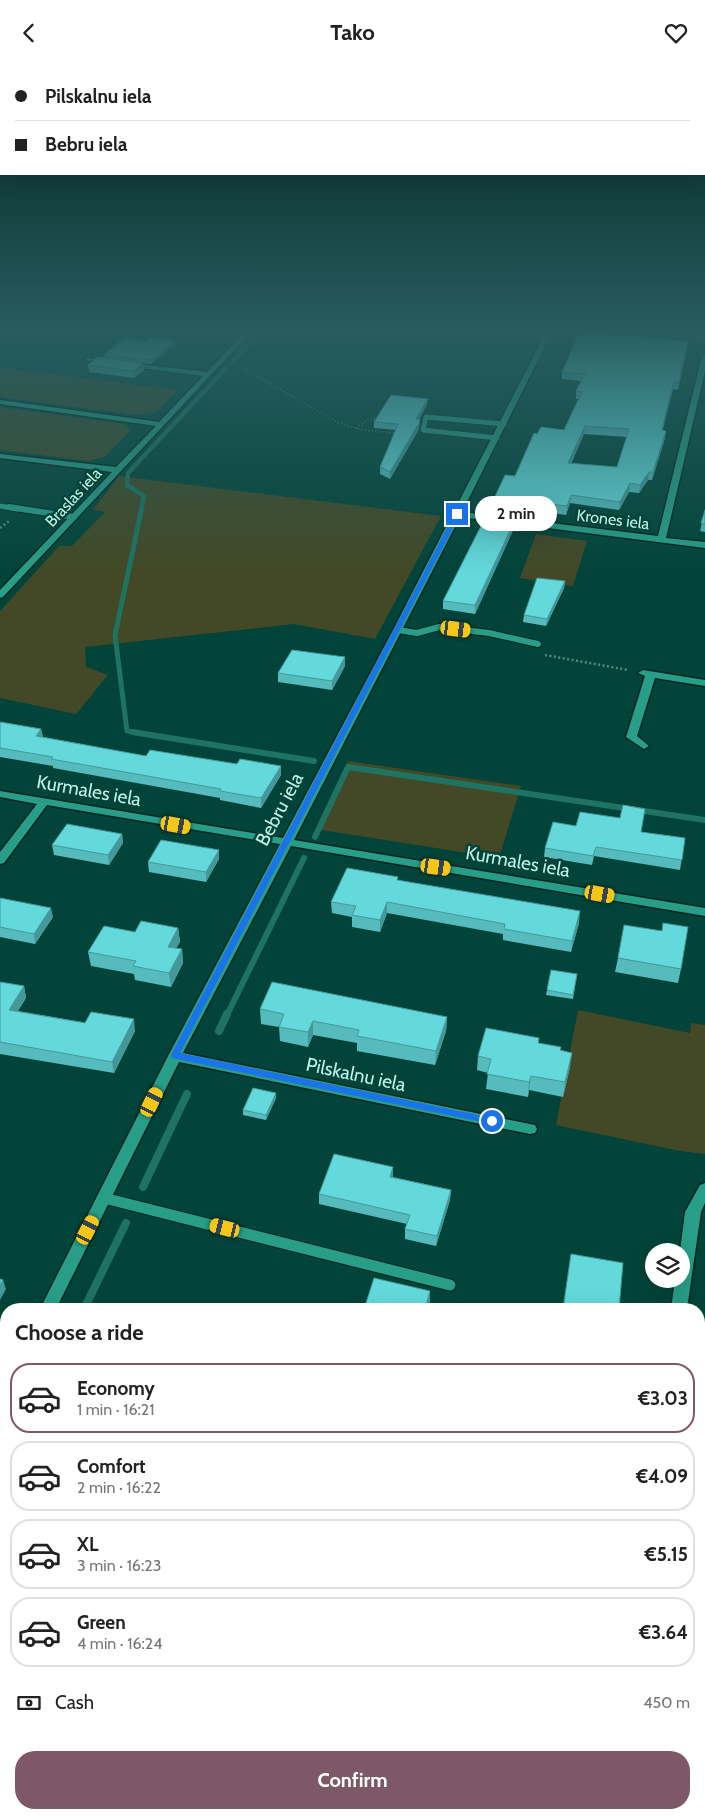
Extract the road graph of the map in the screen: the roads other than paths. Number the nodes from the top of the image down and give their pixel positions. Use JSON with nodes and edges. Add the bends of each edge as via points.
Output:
{"nodes":[{"id":1,"x":71,"y":412,"type":"edge"},
{"id":2,"x":171,"y":412,"type":"edge"},
{"id":3,"x":510,"y":412,"type":"edge"},
{"id":4,"x":692,"y":412,"type":"edge"},
{"id":5,"x":160,"y":424,"type":"junction"},
{"id":6,"x":504,"y":424,"type":"junction"},
{"id":7,"x":497,"y":437,"type":"junction"},
{"id":8,"x":0,"y":456,"type":"edge"},
{"id":9,"x":117,"y":470,"type":"junction"},
{"id":10,"x":0,"y":506,"type":"edge"},
{"id":11,"x":457,"y":514,"type":"junction"},
{"id":12,"x":74,"y":517,"type":"junction"},
{"id":13,"x":660,"y":540,"type":"junction"},
{"id":14,"x":705,"y":545,"type":"edge"},
{"id":15,"x":0,"y":595,"type":"edge"},
{"id":16,"x":398,"y":630,"type":"junction"},
{"id":17,"x":538,"y":644,"type":"dead end"},
{"id":18,"x":705,"y":683,"type":"edge"},
{"id":19,"x":644,"y":746,"type":"dead end"},
{"id":20,"x":0,"y":794,"type":"edge"},
{"id":21,"x":44,"y":802,"type":"junction"},
{"id":22,"x":285,"y":843,"type":"junction"},
{"id":23,"x":0,"y":860,"type":"edge"},
{"id":24,"x":705,"y":912,"type":"edge"},
{"id":25,"x":175,"y":1055,"type":"junction"},
{"id":26,"x":530,"y":1129,"type":"dead end"},
{"id":27,"x":705,"y":1189,"type":"edge"},
{"id":28,"x":104,"y":1198,"type":"junction"},
{"id":29,"x":450,"y":1285,"type":"dead end"},
{"id":30,"x":51,"y":1303,"type":"edge"},
{"id":31,"x":680,"y":1303,"type":"edge"}],
"edges":[{"from":1,"to":5,"type":"street"},
{"from":2,"to":5,"type":"street","name":"Braslas iela"},
{"from":3,"to":6,"type":"street","name":"Bebru iela"},
{"from":4,"to":13,"type":"street"},
{"from":5,"to":9,"type":"street","name":"Braslas iela"},
{"from":6,"to":7,"type":"street","name":"Bebru iela"},
{"from":6,"to":7,"type":"lane","via":[[426,417],[422,430]]},
{"from":7,"to":11,"type":"street","name":"Bebru iela"},
{"from":8,"to":9,"type":"street"},
{"from":9,"to":12,"type":"street","name":"Braslas iela"},
{"from":10,"to":12,"type":"lane"},
{"from":11,"to":13,"type":"street","name":"Krones iela"},
{"from":11,"to":16,"type":"street","name":"Bebru iela"},
{"from":12,"to":15,"type":"street","name":"Braslas iela"},
{"from":13,"to":14,"type":"street","name":"Krones iela"},
{"from":16,"to":17,"type":"lane","via":[[417,633],[439,627],[489,633]]},
{"from":16,"to":22,"type":"street","name":"Bebru iela"},
{"from":18,"to":19,"type":"street","via":[[647,673],[631,737]]},
{"from":20,"to":21,"type":"street","name":"Kurmales iela"},
{"from":21,"to":22,"type":"street","name":"Kurmales iela"},
{"from":21,"to":23,"type":"street"},
{"from":22,"to":24,"type":"street","name":"Kurmales iela"},
{"from":22,"to":25,"type":"street","name":"Bebru iela"},
{"from":25,"to":26,"type":"street","name":"Pilskalnu iela"},
{"from":25,"to":28,"type":"street","name":"Bebru iela"},
{"from":27,"to":31,"type":"street","via":[[693,1212]]},
{"from":28,"to":29,"type":"lane"},
{"from":28,"to":30,"type":"street","name":"Bebru iela"}]}
